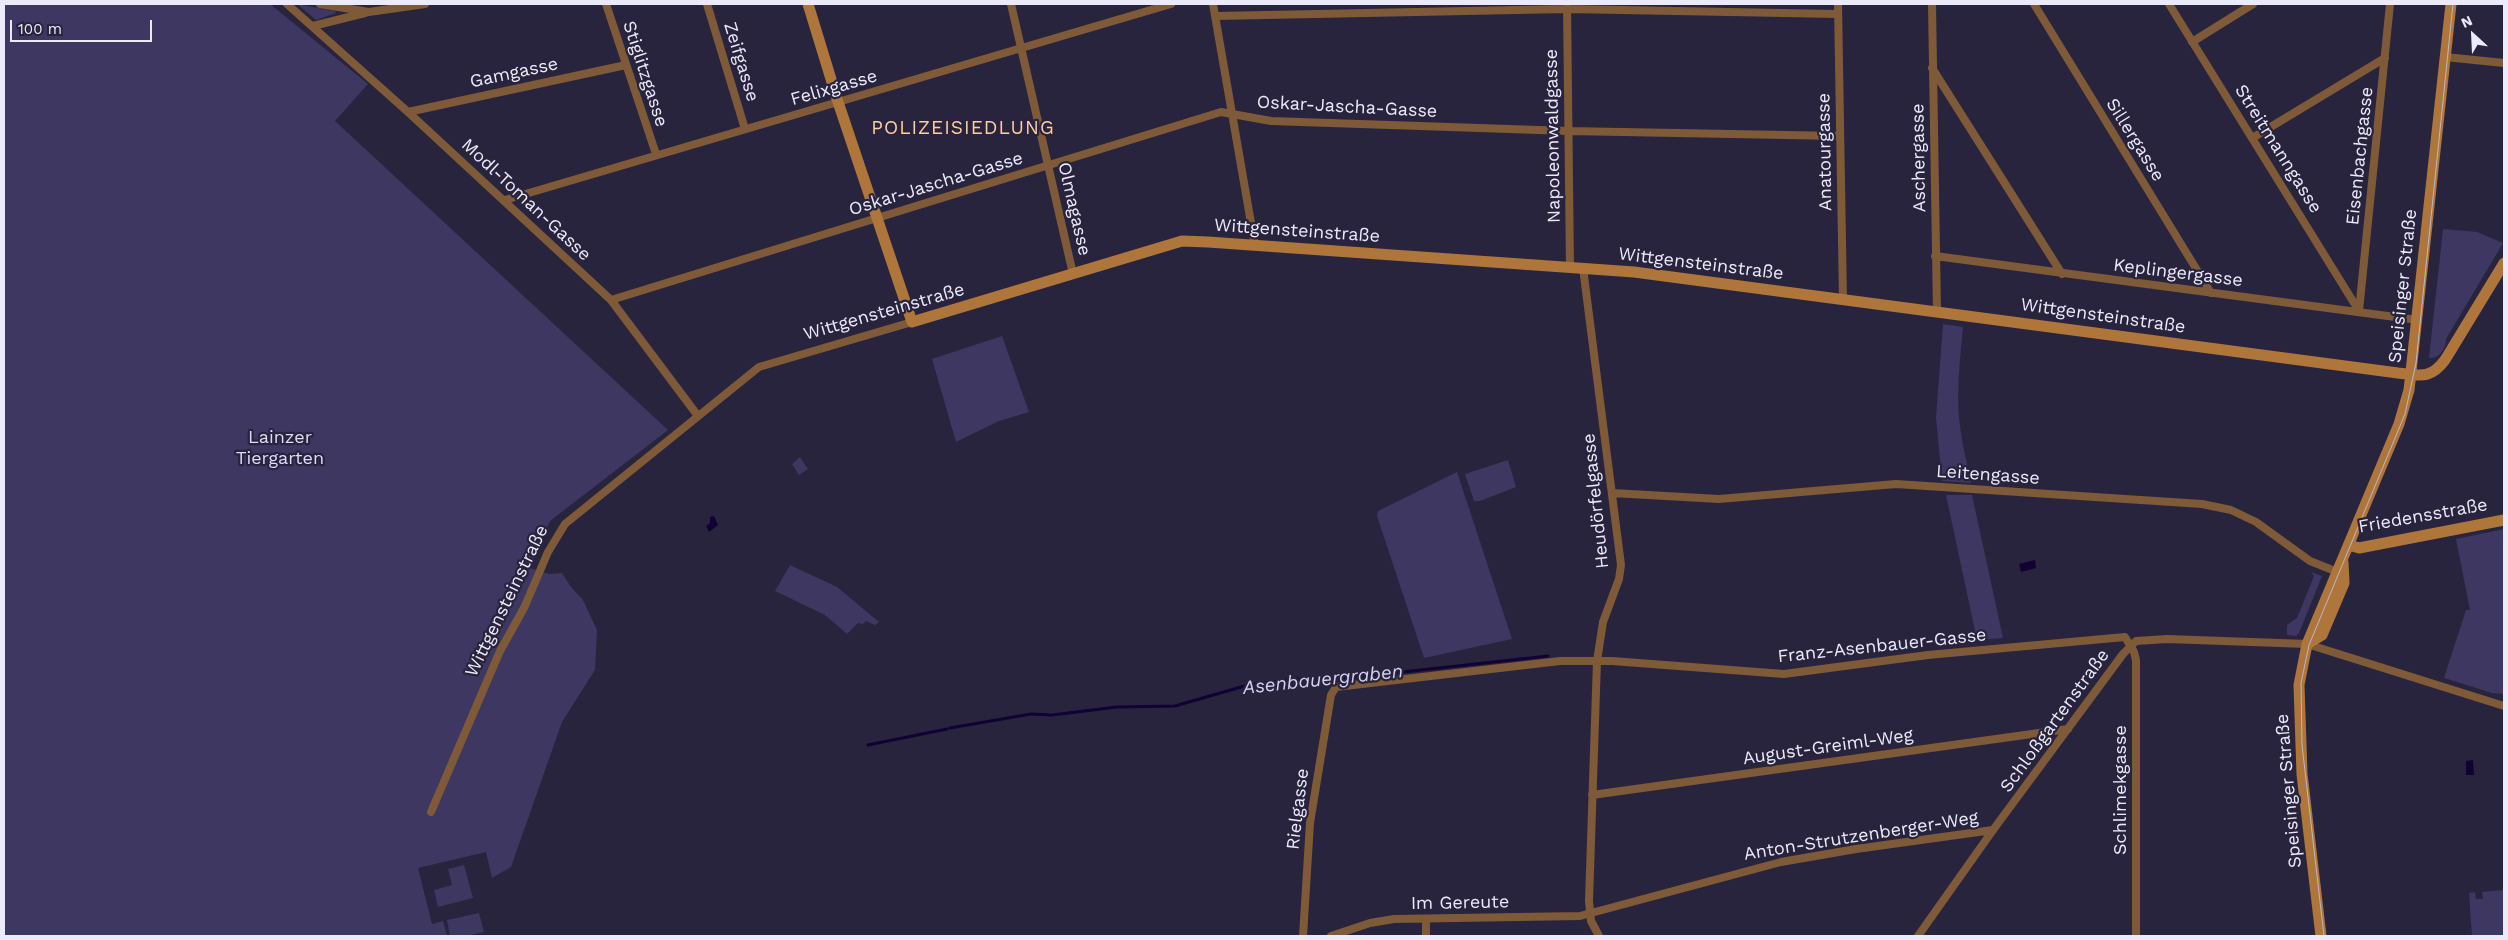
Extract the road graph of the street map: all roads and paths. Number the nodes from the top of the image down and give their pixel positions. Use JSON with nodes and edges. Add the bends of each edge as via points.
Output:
{"nodes":[{"id":1,"x":287,"y":4,"type":"edge"},
{"id":2,"x":320,"y":4,"type":"edge"},
{"id":3,"x":425,"y":4,"type":"edge"},
{"id":4,"x":606,"y":4,"type":"edge"},
{"id":5,"x":707,"y":4,"type":"edge"},
{"id":6,"x":808,"y":4,"type":"edge"},
{"id":7,"x":1011,"y":4,"type":"edge"},
{"id":8,"x":1171,"y":4,"type":"edge"},
{"id":9,"x":1213,"y":4,"type":"edge"},
{"id":10,"x":1838,"y":4,"type":"edge"},
{"id":11,"x":1932,"y":4,"type":"edge"},
{"id":12,"x":2034,"y":4,"type":"edge"},
{"id":13,"x":2169,"y":4,"type":"edge"},
{"id":14,"x":2254,"y":4,"type":"edge"},
{"id":15,"x":2390,"y":4,"type":"edge"},
{"id":16,"x":2450,"y":4,"type":"edge"},
{"id":17,"x":1567,"y":7,"type":"edge"},
{"id":18,"x":369,"y":12,"type":"junction"},
{"id":19,"x":1838,"y":14,"type":"junction"},
{"id":20,"x":1215,"y":16,"type":"junction"},
{"id":21,"x":313,"y":26,"type":"junction"},
{"id":22,"x":2192,"y":42,"type":"junction"},
{"id":23,"x":1021,"y":50,"type":"junction"},
{"id":24,"x":2445,"y":57,"type":"junction"},
{"id":25,"x":2385,"y":58,"type":"junction"},
{"id":26,"x":2504,"y":63,"type":"edge"},
{"id":27,"x":626,"y":65,"type":"junction"},
{"id":28,"x":1932,"y":68,"type":"junction"},
{"id":29,"x":838,"y":102,"type":"junction"},
{"id":30,"x":408,"y":112,"type":"junction"},
{"id":31,"x":1232,"y":114,"type":"junction"},
{"id":32,"x":745,"y":129,"type":"junction"},
{"id":33,"x":1568,"y":131,"type":"junction"},
{"id":34,"x":1840,"y":136,"type":"junction"},
{"id":35,"x":2254,"y":137,"type":"junction"},
{"id":36,"x":656,"y":154,"type":"junction"},
{"id":37,"x":1049,"y":166,"type":"junction"},
{"id":38,"x":505,"y":200,"type":"junction"},
{"id":39,"x":876,"y":217,"type":"junction"},
{"id":40,"x":1255,"y":246,"type":"junction"},
{"id":41,"x":1935,"y":256,"type":"junction"},
{"id":42,"x":2504,"y":263,"type":"edge"},
{"id":43,"x":1570,"y":267,"type":"junction"},
{"id":44,"x":1583,"y":268,"type":"junction"},
{"id":45,"x":1073,"y":274,"type":"junction"},
{"id":46,"x":2062,"y":274,"type":"junction"},
{"id":47,"x":2211,"y":292,"type":"junction"},
{"id":48,"x":612,"y":300,"type":"junction"},
{"id":49,"x":1844,"y":300,"type":"junction"},
{"id":50,"x":2359,"y":311,"type":"junction"},
{"id":51,"x":1937,"y":312,"type":"junction"},
{"id":52,"x":2418,"y":320,"type":"junction"},
{"id":53,"x":912,"y":322,"type":"junction"},
{"id":54,"x":2411,"y":374,"type":"junction"},
{"id":55,"x":698,"y":416,"type":"junction"},
{"id":56,"x":1612,"y":493,"type":"junction"},
{"id":57,"x":2504,"y":520,"type":"edge"},
{"id":58,"x":2349,"y":545,"type":"junction"},
{"id":59,"x":2341,"y":573,"type":"junction"},
{"id":60,"x":2307,"y":644,"type":"junction"},
{"id":61,"x":2130,"y":646,"type":"junction"},
{"id":62,"x":1597,"y":661,"type":"junction"},
{"id":63,"x":1336,"y":687,"type":"joint"},
{"id":64,"x":2504,"y":706,"type":"edge"},
{"id":65,"x":2068,"y":729,"type":"junction"},
{"id":66,"x":1592,"y":796,"type":"junction"},
{"id":67,"x":431,"y":812,"type":"dead end"},
{"id":68,"x":1993,"y":830,"type":"junction"},
{"id":69,"x":1590,"y":912,"type":"junction"},
{"id":70,"x":1426,"y":919,"type":"junction"},
{"id":71,"x":1303,"y":936,"type":"edge"},
{"id":72,"x":1332,"y":936,"type":"edge"},
{"id":73,"x":1426,"y":936,"type":"edge"},
{"id":74,"x":1599,"y":936,"type":"edge"},
{"id":75,"x":1918,"y":936,"type":"edge"},
{"id":76,"x":2136,"y":936,"type":"edge"},
{"id":77,"x":2321,"y":936,"type":"edge"}],
"edges":[{"from":1,"to":21,"type":"street","name":"Modl-Toman-Gasse"},
{"from":2,"to":18,"type":"street"},
{"from":3,"to":18,"type":"street"},
{"from":4,"to":27,"type":"street","name":"Stiglitzgasse"},
{"from":5,"to":32,"type":"street","name":"Zeifgasse"},
{"from":6,"to":29,"type":"street"},
{"from":7,"to":23,"type":"street","name":"Olmagasse"},
{"from":8,"to":23,"type":"street","name":"Felixgasse"},
{"from":9,"to":20,"type":"street"},
{"from":10,"to":19,"type":"street","name":"Anatourgasse"},
{"from":11,"to":28,"type":"street","name":"Aschergasse"},
{"from":12,"to":47,"type":"street","name":"Sillergasse"},
{"from":13,"to":22,"type":"street","name":"Streitmanngasse"},
{"from":14,"to":22,"type":"street"},
{"from":15,"to":25,"type":"street","name":"Eisenbachgasse"},
{"from":16,"to":24,"type":"street","name":"Speisinger Straße"},
{"from":17,"to":19,"type":"street"},
{"from":17,"to":20,"type":"street"},
{"from":17,"to":33,"type":"street","name":"Napoleonwaldgasse"},
{"from":18,"to":21,"type":"street"},
{"from":19,"to":34,"type":"street","name":"Anatourgasse"},
{"from":20,"to":31,"type":"street"},
{"from":21,"to":30,"type":"street","name":"Modl-Toman-Gasse"},
{"from":22,"to":35,"type":"street","name":"Streitmanngasse"},
{"from":23,"to":29,"type":"street","name":"Felixgasse"},
{"from":23,"to":37,"type":"street","name":"Olmagasse"},
{"from":24,"to":26,"type":"street"},
{"from":24,"to":52,"type":"street","name":"Speisinger Straße"},
{"from":25,"to":35,"type":"street"},
{"from":25,"to":50,"type":"street","name":"Eisenbachgasse"},
{"from":27,"to":30,"type":"street","name":"Gamgasse"},
{"from":27,"to":36,"type":"street","name":"Stiglitzgasse"},
{"from":28,"to":41,"type":"street","name":"Aschergasse"},
{"from":28,"to":46,"type":"street"},
{"from":29,"to":32,"type":"street","name":"Felixgasse"},
{"from":29,"to":39,"type":"street"},
{"from":30,"to":38,"type":"street","name":"Modl-Toman-Gasse"},
{"from":31,"to":33,"type":"street","name":"Oskar-Jascha-Gasse","via":[[1271,121]]},
{"from":31,"to":37,"type":"street","name":"Oskar-Jascha-Gasse","via":[[1221,112]]},
{"from":31,"to":40,"type":"street"},
{"from":32,"to":36,"type":"street","name":"Felixgasse"},
{"from":33,"to":34,"type":"street","name":"Oskar-Jascha-Gasse"},
{"from":33,"to":43,"type":"street","name":"Napoleonwaldgasse"},
{"from":34,"to":49,"type":"street","name":"Anatourgasse"},
{"from":35,"to":50,"type":"street","name":"Streitmanngasse"},
{"from":36,"to":38,"type":"street","name":"Felixgasse"},
{"from":37,"to":39,"type":"street","name":"Oskar-Jascha-Gasse"},
{"from":37,"to":45,"type":"street","name":"Olmagasse"},
{"from":38,"to":48,"type":"street","name":"Modl-Toman-Gasse"},
{"from":39,"to":48,"type":"street","name":"Oskar-Jascha-Gasse"},
{"from":39,"to":53,"type":"street"},
{"from":40,"to":43,"type":"street","name":"Wittgensteinstraße"},
{"from":40,"to":45,"type":"street","name":"Wittgensteinstraße","via":[[1182,241]]},
{"from":41,"to":46,"type":"street","name":"Keplingergasse"},
{"from":41,"to":51,"type":"street","name":"Aschergasse"},
{"from":42,"to":54,"type":"street","name":"Wittgensteinstraße","via":[[2438,370],[2429,375]]},
{"from":43,"to":44,"type":"street","name":"Wittgensteinstraße"},
{"from":44,"to":49,"type":"street","name":"Wittgensteinstraße"},
{"from":44,"to":56,"type":"street","name":"Heudörfelgasse"},
{"from":45,"to":53,"type":"street","name":"Wittgensteinstraße"},
{"from":46,"to":47,"type":"street","name":"Keplingergasse"},
{"from":47,"to":50,"type":"street","name":"Keplingergasse"},
{"from":48,"to":55,"type":"street","name":"Modl-Toman-Gasse"},
{"from":49,"to":51,"type":"street","name":"Wittgensteinstraße"},
{"from":50,"to":52,"type":"street","name":"Keplingergasse"},
{"from":51,"to":54,"type":"street","name":"Wittgensteinstraße"},
{"from":52,"to":54,"type":"street","name":"Speisinger Straße"},
{"from":53,"to":55,"type":"street","name":"Wittgensteinstraße","via":[[759,367]]},
{"from":54,"to":58,"type":"street","name":"Speisinger Straße","via":[[2398,424]]},
{"from":55,"to":67,"type":"street","name":"Wittgensteinstraße","via":[[576,514],[558,534],[500,651]]},
{"from":56,"to":59,"type":"street","name":"Leitengasse","via":[[1719,499],[1896,484],[2202,504],[2231,510],[2256,522],[2310,561]]},
{"from":56,"to":62,"type":"street","name":"Heudörfelgasse","via":[[1620,572],[1603,622]]},
{"from":57,"to":58,"type":"street","name":"Friedensstraße","via":[[2358,548]]},
{"from":58,"to":59,"type":"street","name":"Speisinger Straße","via":[[2342,560]]},
{"from":59,"to":60,"type":"street","name":"Speisinger Straße"},
{"from":60,"to":61,"type":"street","via":[[2167,639],[2139,640]]},
{"from":60,"to":64,"type":"street"},
{"from":60,"to":77,"type":"street","name":"Speisinger Straße","via":[[2299,685],[2301,756]]},
{"from":61,"to":62,"type":"street","name":"Franz-Asenbauer-Gasse","via":[[2125,638],[2114,638],[1928,655],[1784,674]]},
{"from":61,"to":65,"type":"street","name":"Schloßgartenstraße"},
{"from":61,"to":76,"type":"street","name":"Schlimekgasse","via":[[2136,660]]},
{"from":62,"to":63,"type":"street","name":"Franz-Asenbauer-Gasse","via":[[1560,660]]},
{"from":62,"to":66,"type":"street","name":"Heudörfelgasse"},
{"from":63,"to":71,"type":"street","name":"Rielgasse","via":[[1331,695],[1310,823]]},
{"from":65,"to":66,"type":"street","name":"August-Greiml-Weg"},
{"from":65,"to":68,"type":"street","name":"Schloßgartenstraße"},
{"from":66,"to":69,"type":"street","name":"Heudörfelgasse"},
{"from":68,"to":69,"type":"street","name":"Anton-Strutzenberger-Weg","via":[[1781,862]]},
{"from":68,"to":75,"type":"street","name":"Schloßgartenstraße"},
{"from":69,"to":70,"type":"street","name":"Im Gereute","via":[[1580,916]]},
{"from":69,"to":74,"type":"street","name":"Heudörfelgasse"},
{"from":70,"to":72,"type":"street","name":"Im Gereute","via":[[1381,921]]},
{"from":70,"to":73,"type":"street"}]}
